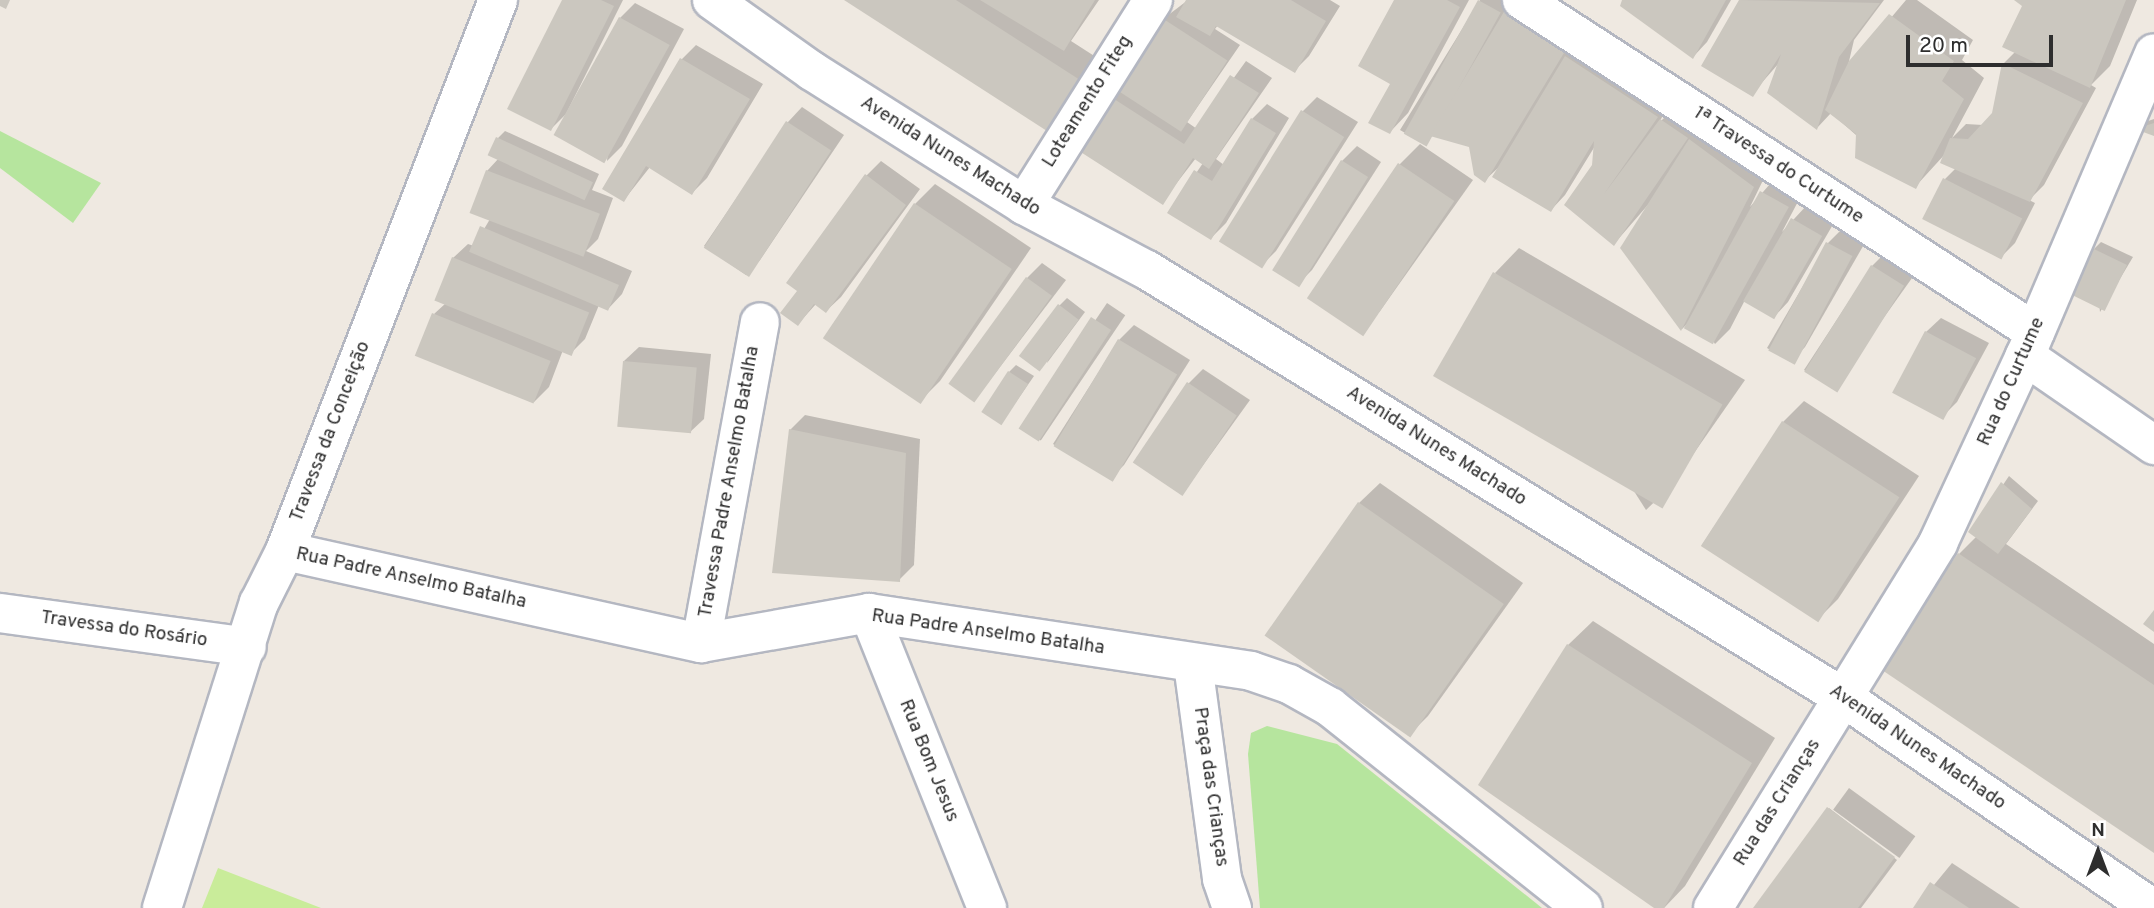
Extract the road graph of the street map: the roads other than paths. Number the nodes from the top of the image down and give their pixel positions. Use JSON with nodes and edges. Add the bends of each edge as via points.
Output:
{"nodes":[{"id":1,"x":498,"y":0,"type":"edge"},
{"id":2,"x":712,"y":0,"type":"edge"},
{"id":3,"x":1153,"y":0,"type":"edge"},
{"id":4,"x":1521,"y":0,"type":"edge"},
{"id":5,"x":2154,"y":53,"type":"edge"},
{"id":6,"x":1024,"y":205,"type":"junction"},
{"id":7,"x":760,"y":321,"type":"dead end"},
{"id":8,"x":2030,"y":344,"type":"junction"},
{"id":9,"x":2154,"y":445,"type":"edge"},
{"id":10,"x":285,"y":551,"type":"junction"},
{"id":11,"x":0,"y":613,"type":"edge"},
{"id":12,"x":869,"y":613,"type":"junction"},
{"id":13,"x":701,"y":643,"type":"junction"},
{"id":14,"x":247,"y":647,"type":"junction"},
{"id":15,"x":1193,"y":664,"type":"junction"},
{"id":16,"x":1843,"y":698,"type":"junction"},
{"id":17,"x":162,"y":908,"type":"edge"},
{"id":18,"x":987,"y":908,"type":"edge"},
{"id":19,"x":1232,"y":908,"type":"edge"},
{"id":20,"x":1583,"y":908,"type":"edge"},
{"id":21,"x":1713,"y":908,"type":"edge"},
{"id":22,"x":2152,"y":908,"type":"edge"}],
"edges":[{"from":1,"to":10,"type":"street","name":"Travessa da Conceição"},
{"from":2,"to":6,"type":"street","name":"Avenida Nunes Machado","via":[[812,71]]},
{"from":3,"to":6,"type":"street","name":"Loteamento Fiteg"},
{"from":4,"to":8,"type":"street","name":"1ª Travessa do Curtume"},
{"from":5,"to":8,"type":"street","name":"Rua do Curtume"},
{"from":6,"to":16,"type":"street","name":"Avenida Nunes Machado","via":[[1147,270]]},
{"from":7,"to":13,"type":"street","name":"Travessa Padre Anselmo Batalha"},
{"from":8,"to":9,"type":"street","name":"1ª Travessa do Curtume"},
{"from":8,"to":16,"type":"street","name":"Rua do Curtume","via":[[1938,542]]},
{"from":10,"to":13,"type":"street","name":"Rua Padre Anselmo Batalha"},
{"from":10,"to":14,"type":"street","name":"Travessa da Conceição","via":[[260,603]]},
{"from":11,"to":14,"type":"street","name":"Travessa do Rosário"},
{"from":12,"to":13,"type":"street","name":"Rua Padre Anselmo Batalha"},
{"from":12,"to":15,"type":"street","name":"Rua Padre Anselmo Batalha"},
{"from":12,"to":18,"type":"street","name":"Rua Bom Jesus"},
{"from":14,"to":17,"type":"street","name":"Travessa da Conceição"},
{"from":15,"to":19,"type":"street","name":"Praça das Crianças","via":[[1222,879]]},
{"from":15,"to":20,"type":"street","name":"Rua Padre Anselmo Batalha","via":[[1251,671],[1289,684],[1329,708]]},
{"from":16,"to":21,"type":"street","name":"Rua das Crianças"},
{"from":16,"to":22,"type":"street","name":"Avenida Nunes Machado"}]}
